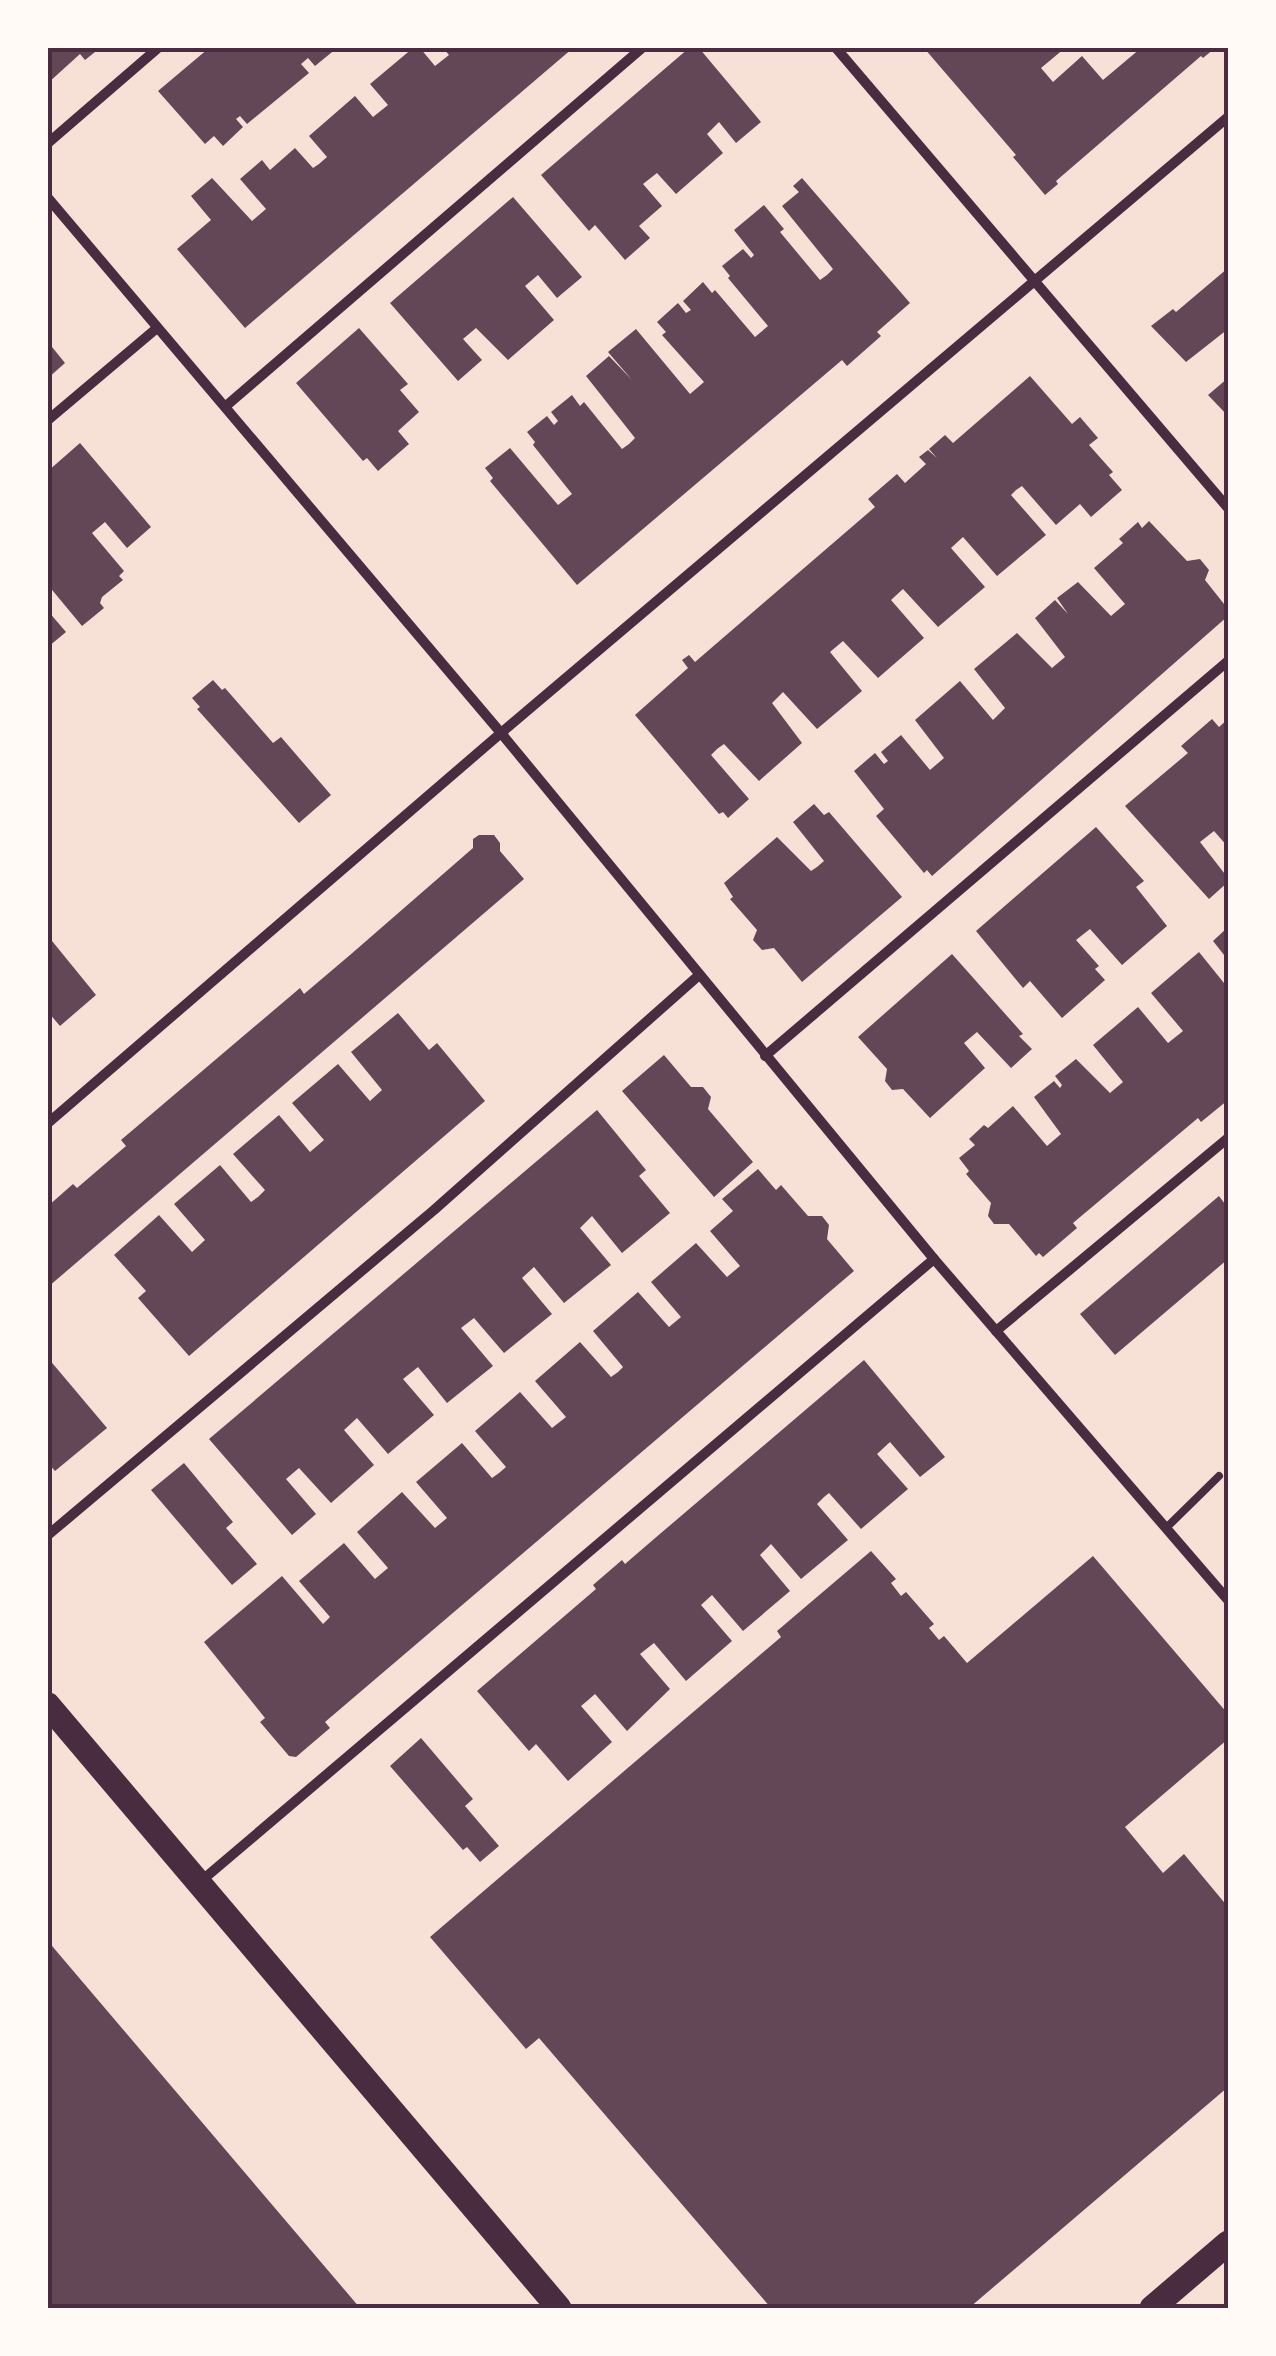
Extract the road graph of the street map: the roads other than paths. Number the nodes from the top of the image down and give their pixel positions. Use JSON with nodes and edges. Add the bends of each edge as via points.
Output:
{"nodes":[{"id":1,"x":158,"y":48,"type":"edge"},
{"id":2,"x":642,"y":48,"type":"edge"},
{"id":3,"x":836,"y":48,"type":"edge"},
{"id":4,"x":1228,"y":117,"type":"edge"},
{"id":5,"x":48,"y":142,"type":"edge"},
{"id":6,"x":48,"y":198,"type":"edge"},
{"id":7,"x":1037,"y":280,"type":"junction"},
{"id":8,"x":157,"y":328,"type":"junction"},
{"id":9,"x":226,"y":406,"type":"junction"},
{"id":10,"x":48,"y":420,"type":"edge"},
{"id":11,"x":1228,"y":508,"type":"edge"},
{"id":12,"x":1228,"y":660,"type":"edge"},
{"id":13,"x":502,"y":732,"type":"junction"},
{"id":14,"x":698,"y":976,"type":"junction"},
{"id":15,"x":764,"y":1056,"type":"junction"},
{"id":16,"x":48,"y":1123,"type":"edge"},
{"id":17,"x":1228,"y":1138,"type":"edge"},
{"id":18,"x":934,"y":1259,"type":"junction"},
{"id":19,"x":996,"y":1331,"type":"junction"},
{"id":20,"x":1218,"y":1476,"type":"dead end"},
{"id":21,"x":1166,"y":1528,"type":"junction"},
{"id":22,"x":48,"y":1535,"type":"edge"},
{"id":23,"x":1228,"y":1600,"type":"edge"},
{"id":24,"x":48,"y":1705,"type":"edge"},
{"id":25,"x":200,"y":1882,"type":"junction"},
{"id":26,"x":1228,"y":2243,"type":"edge"},
{"id":27,"x":559,"y":2308,"type":"edge"},
{"id":28,"x":1152,"y":2308,"type":"edge"}],
"edges":[{"from":1,"to":5,"type":"street"},
{"from":2,"to":9,"type":"street"},
{"from":3,"to":7,"type":"street"},
{"from":4,"to":7,"type":"street"},
{"from":6,"to":8,"type":"street"},
{"from":7,"to":11,"type":"street"},
{"from":7,"to":13,"type":"street"},
{"from":8,"to":9,"type":"street"},
{"from":8,"to":10,"type":"street"},
{"from":9,"to":13,"type":"street"},
{"from":12,"to":15,"type":"street"},
{"from":13,"to":14,"type":"street"},
{"from":13,"to":16,"type":"street"},
{"from":14,"to":15,"type":"street"},
{"from":14,"to":22,"type":"street","via":[[434,1210]]},
{"from":15,"to":18,"type":"street"},
{"from":17,"to":19,"type":"street"},
{"from":18,"to":19,"type":"street"},
{"from":18,"to":25,"type":"street"},
{"from":19,"to":21,"type":"street"},
{"from":20,"to":21,"type":"lane"},
{"from":21,"to":23,"type":"street"},
{"from":24,"to":25,"type":"main road"},
{"from":25,"to":27,"type":"main road"},
{"from":26,"to":28,"type":"main road"}]}
